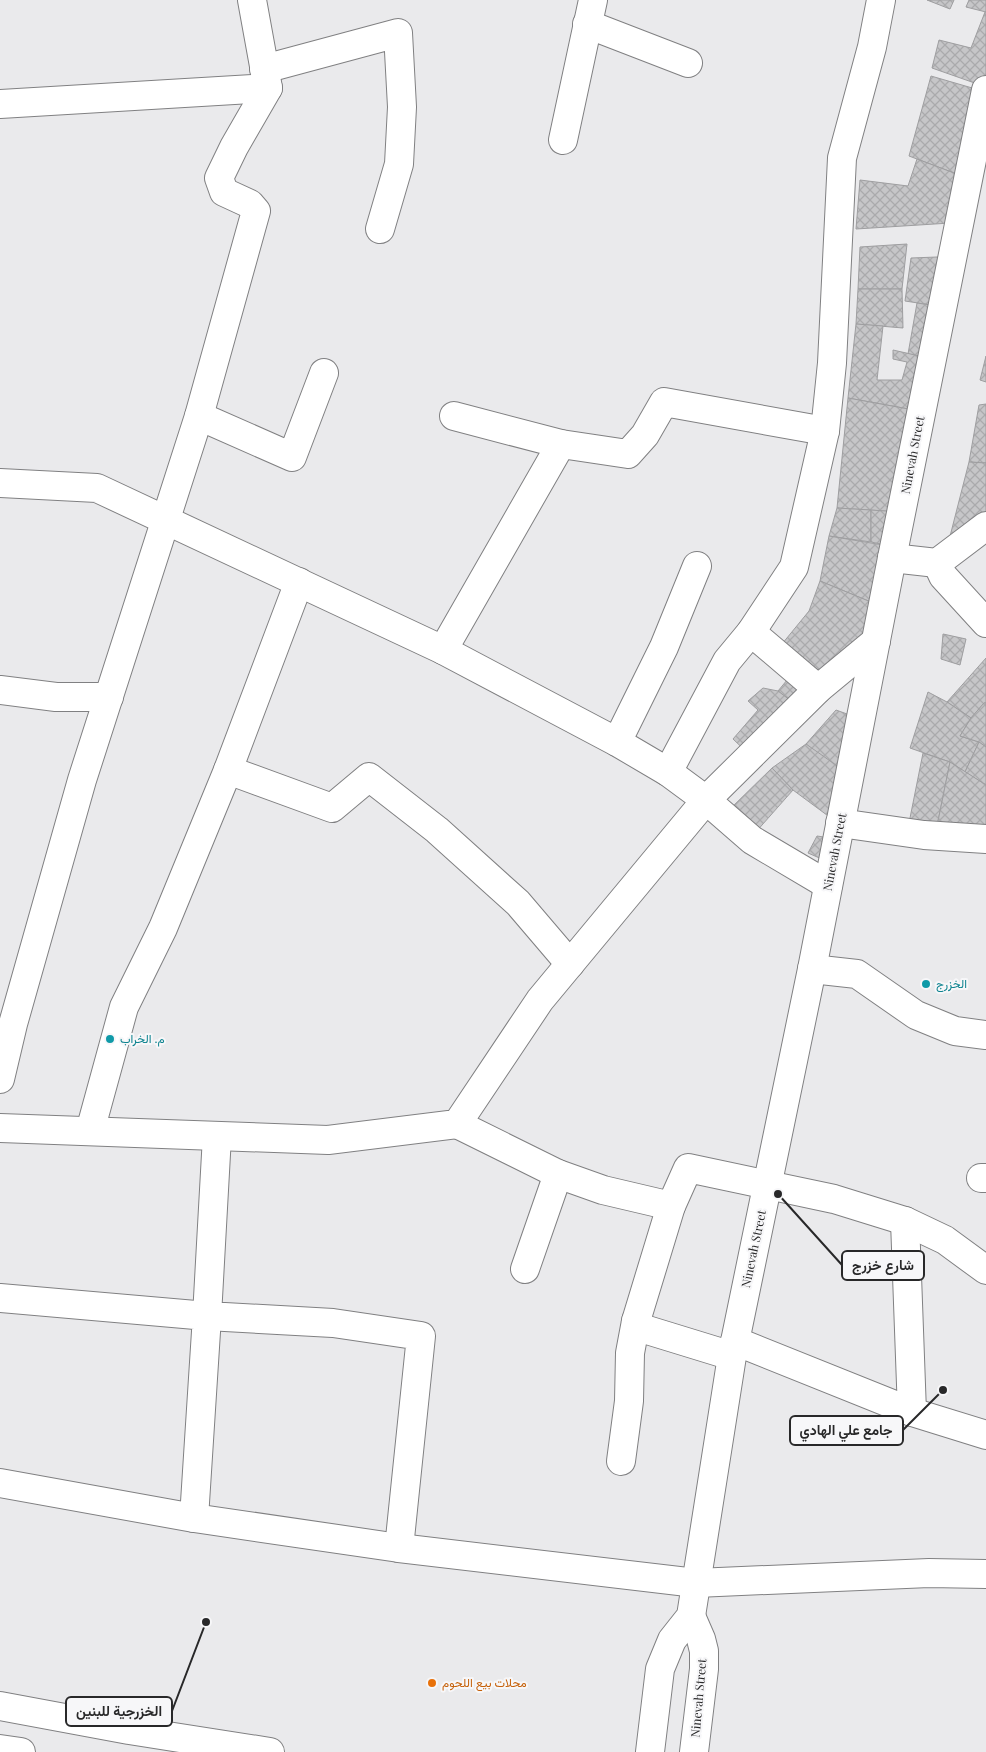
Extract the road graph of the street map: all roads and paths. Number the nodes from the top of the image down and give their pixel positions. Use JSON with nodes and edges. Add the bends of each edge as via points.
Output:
{"nodes":[{"id":1,"x":252,"y":0,"type":"edge"},
{"id":2,"x":881,"y":0,"type":"edge"},
{"id":3,"x":590,"y":12,"type":"edge"},
{"id":4,"x":688,"y":63,"type":"dead end"},
{"id":5,"x":266,"y":78,"type":"junction"},
{"id":6,"x":986,"y":90,"type":"edge"},
{"id":7,"x":0,"y":104,"type":"edge"},
{"id":8,"x":562,"y":140,"type":"dead end"},
{"id":9,"x":380,"y":230,"type":"dead end"},
{"id":10,"x":324,"y":373,"type":"dead end"},
{"id":11,"x":199,"y":416,"type":"junction"},
{"id":12,"x":454,"y":416,"type":"dead end"},
{"id":13,"x":825,"y":431,"type":"junction"},
{"id":14,"x":561,"y":444,"type":"junction"},
{"id":15,"x":0,"y":483,"type":"edge"},
{"id":16,"x":166,"y":520,"type":"junction"},
{"id":17,"x":986,"y":526,"type":"edge"},
{"id":18,"x":892,"y":558,"type":"junction"},
{"id":19,"x":937,"y":564,"type":"junction"},
{"id":20,"x":697,"y":566,"type":"dead end"},
{"id":21,"x":299,"y":582,"type":"junction"},
{"id":22,"x":986,"y":623,"type":"edge"},
{"id":23,"x":751,"y":632,"type":"junction"},
{"id":24,"x":876,"y":641,"type":"junction"},
{"id":25,"x":444,"y":650,"type":"junction"},
{"id":26,"x":818,"y":689,"type":"junction"},
{"id":27,"x":0,"y":690,"type":"edge"},
{"id":28,"x":109,"y":697,"type":"junction"},
{"id":29,"x":618,"y":742,"type":"junction"},
{"id":30,"x":228,"y":770,"type":"junction"},
{"id":31,"x":668,"y":772,"type":"junction"},
{"id":32,"x":706,"y":800,"type":"junction"},
{"id":33,"x":840,"y":823,"type":"junction"},
{"id":34,"x":986,"y":839,"type":"edge"},
{"id":35,"x":828,"y":885,"type":"junction"},
{"id":36,"x":570,"y":964,"type":"junction"},
{"id":37,"x":812,"y":969,"type":"junction"},
{"id":38,"x":986,"y":1035,"type":"edge"},
{"id":39,"x":0,"y":1079,"type":"edge"},
{"id":40,"x":457,"y":1124,"type":"junction"},
{"id":41,"x":0,"y":1128,"type":"edge"},
{"id":42,"x":90,"y":1131,"type":"junction"},
{"id":43,"x":217,"y":1136,"type":"junction"},
{"id":44,"x":558,"y":1174,"type":"junction"},
{"id":45,"x":767,"y":1184,"type":"junction"},
{"id":46,"x":671,"y":1206,"type":"junction"},
{"id":47,"x":905,"y":1221,"type":"junction"},
{"id":48,"x":526,"y":1270,"type":"dead end"},
{"id":49,"x":986,"y":1270,"type":"edge"},
{"id":50,"x":0,"y":1298,"type":"edge"},
{"id":51,"x":207,"y":1316,"type":"junction"},
{"id":52,"x":636,"y":1322,"type":"junction"},
{"id":53,"x":734,"y":1349,"type":"junction"},
{"id":54,"x":912,"y":1412,"type":"junction"},
{"id":55,"x":986,"y":1435,"type":"edge"},
{"id":56,"x":621,"y":1461,"type":"dead end"},
{"id":57,"x":0,"y":1484,"type":"edge"},
{"id":58,"x":194,"y":1518,"type":"junction"},
{"id":59,"x":399,"y":1548,"type":"junction"},
{"id":60,"x":986,"y":1574,"type":"edge"},
{"id":61,"x":696,"y":1583,"type":"junction"},
{"id":62,"x":691,"y":1616,"type":"junction"},
{"id":63,"x":0,"y":1706,"type":"edge"},
{"id":64,"x":698,"y":1746,"type":"edge"},
{"id":65,"x":0,"y":1749,"type":"edge"},
{"id":66,"x":22,"y":1752,"type":"edge"},
{"id":67,"x":270,"y":1752,"type":"edge"},
{"id":68,"x":650,"y":1752,"type":"edge"}],
"edges":[{"from":1,"to":5,"type":"street"},
{"from":2,"to":13,"type":"street","via":[[872,48],[842,158]]},
{"from":3,"to":4,"type":"street"},
{"from":3,"to":8,"type":"street"},
{"from":5,"to":7,"type":"street"},
{"from":5,"to":9,"type":"street","via":[[398,33],[402,107],[398,164]]},
{"from":5,"to":11,"type":"street","via":[[219,178],[224,192],[250,204],[256,211]]},
{"from":6,"to":18,"type":"street","name":"Ninevah Street"},
{"from":10,"to":11,"type":"street","via":[[292,457]]},
{"from":11,"to":16,"type":"street"},
{"from":12,"to":14,"type":"street"},
{"from":13,"to":14,"type":"street","via":[[664,402],[645,435],[628,454]]},
{"from":13,"to":23,"type":"street","via":[[794,567]]},
{"from":14,"to":25,"type":"street"},
{"from":15,"to":16,"type":"street","via":[[97,488]]},
{"from":16,"to":21,"type":"street"},
{"from":16,"to":28,"type":"street"},
{"from":17,"to":19,"type":"street"},
{"from":18,"to":19,"type":"street"},
{"from":18,"to":24,"type":"street","name":"Ninevah Street"},
{"from":19,"to":22,"type":"street","via":[[943,576]]},
{"from":20,"to":29,"type":"street","via":[[664,647]]},
{"from":21,"to":25,"type":"street"},
{"from":21,"to":30,"type":"street"},
{"from":23,"to":26,"type":"street"},
{"from":23,"to":31,"type":"street","via":[[727,661]]},
{"from":24,"to":26,"type":"street"},
{"from":24,"to":33,"type":"street","name":"Ninevah Street"},
{"from":25,"to":29,"type":"street"},
{"from":26,"to":32,"type":"street"},
{"from":27,"to":28,"type":"street","via":[[56,697]]},
{"from":28,"to":39,"type":"street","via":[[82,780]]},
{"from":29,"to":31,"type":"street"},
{"from":30,"to":36,"type":"street","via":[[332,808],[369,777],[437,830],[518,903]]},
{"from":30,"to":42,"type":"street","via":[[163,928],[124,1007]]},
{"from":31,"to":32,"type":"street"},
{"from":32,"to":35,"type":"street","via":[[752,840]]},
{"from":32,"to":36,"type":"street"},
{"from":33,"to":34,"type":"street","via":[[924,835]]},
{"from":33,"to":35,"type":"street","name":"Ninevah Street"},
{"from":35,"to":37,"type":"street","name":"Ninevah Street"},
{"from":36,"to":40,"type":"street","via":[[540,1000]]},
{"from":37,"to":38,"type":"street","via":[[857,974],[916,1015],[955,1031]]},
{"from":37,"to":45,"type":"street","name":"Ninevah Street"},
{"from":40,"to":43,"type":"street","via":[[328,1140]]},
{"from":40,"to":44,"type":"street"},
{"from":41,"to":42,"type":"street"},
{"from":42,"to":43,"type":"street"},
{"from":43,"to":51,"type":"street"},
{"from":44,"to":46,"type":"street","via":[[603,1190]]},
{"from":44,"to":48,"type":"street"},
{"from":45,"to":46,"type":"street","via":[[688,1168]]},
{"from":45,"to":47,"type":"street","via":[[834,1199]]},
{"from":45,"to":53,"type":"street","name":"Ninevah Street"},
{"from":46,"to":52,"type":"street"},
{"from":47,"to":49,"type":"street","via":[[945,1240]]},
{"from":47,"to":54,"type":"street"},
{"from":50,"to":51,"type":"street"},
{"from":51,"to":58,"type":"street"},
{"from":51,"to":59,"type":"street","via":[[333,1323],[420,1336]]},
{"from":52,"to":53,"type":"street","via":[[644,1329]]},
{"from":52,"to":56,"type":"street","via":[[630,1353],[629,1401]]},
{"from":53,"to":54,"type":"street"},
{"from":53,"to":61,"type":"street","name":"Ninevah Street"},
{"from":54,"to":55,"type":"street"},
{"from":57,"to":58,"type":"street"},
{"from":58,"to":59,"type":"street"},
{"from":59,"to":61,"type":"street"},
{"from":60,"to":61,"type":"street","via":[[929,1573]]},
{"from":61,"to":62,"type":"street","name":"Ninevah Street"},
{"from":62,"to":64,"type":"street","name":"Ninevah Street","via":[[704,1651]]},
{"from":62,"to":68,"type":"street","name":"Ninevah Street","via":[[672,1640],[660,1669]]},
{"from":63,"to":67,"type":"street"},
{"from":65,"to":66,"type":"street"}]}
